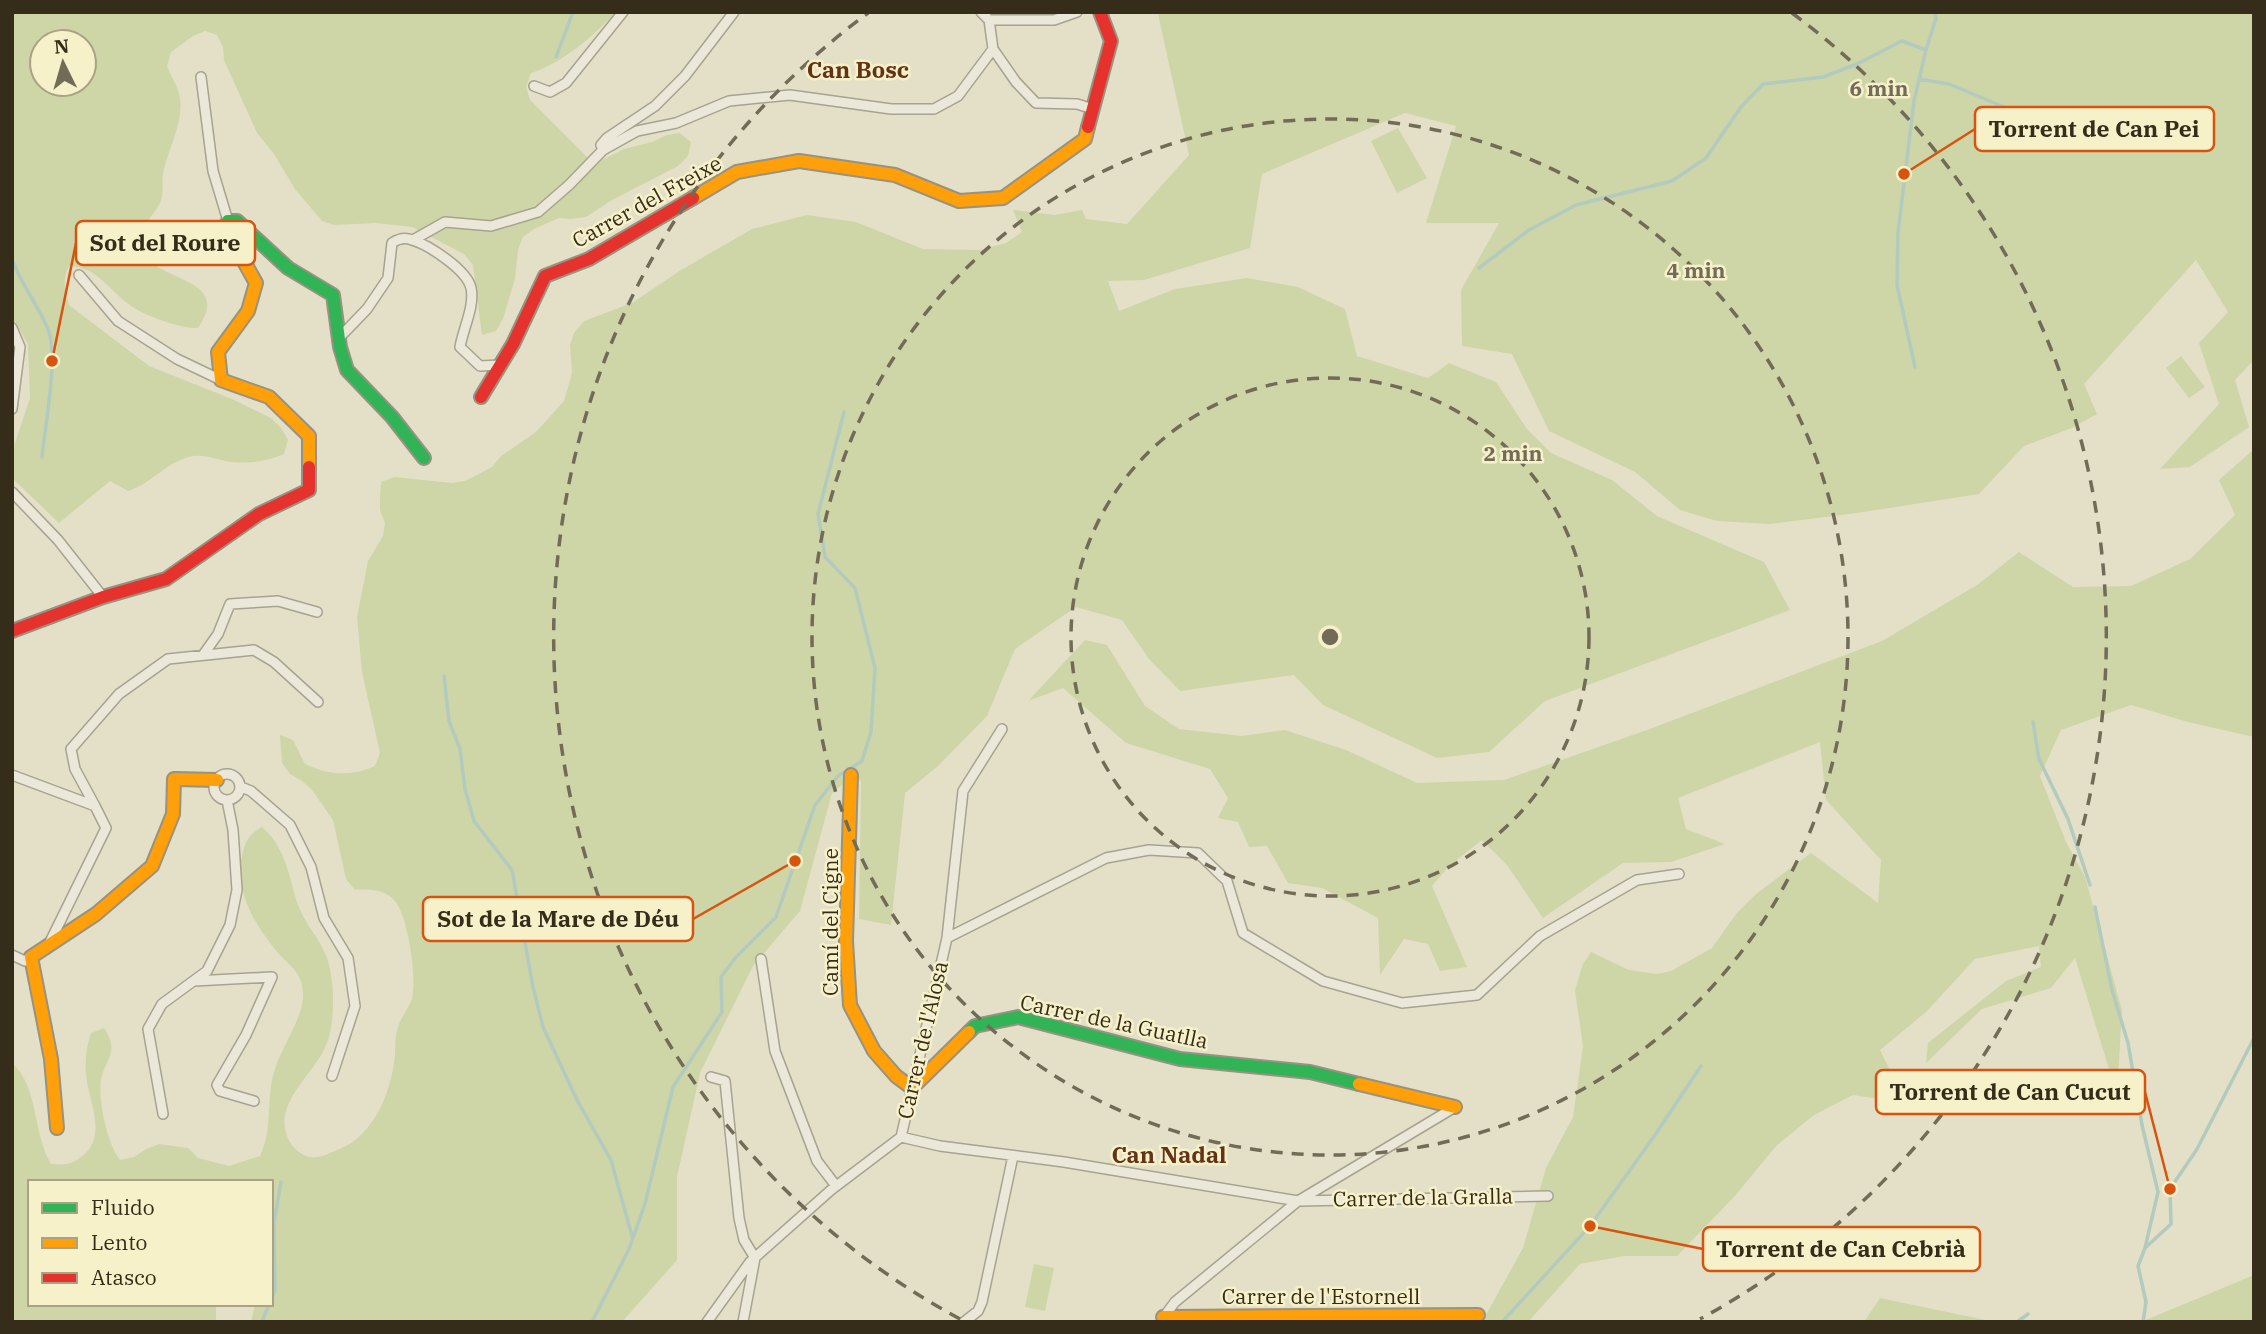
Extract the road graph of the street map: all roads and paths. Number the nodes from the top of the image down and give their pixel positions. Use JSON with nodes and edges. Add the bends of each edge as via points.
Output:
{"nodes":[{"id":1,"x":623,"y":12,"type":"edge"},
{"id":2,"x":734,"y":12,"type":"edge"},
{"id":3,"x":981,"y":12,"type":"edge"},
{"id":4,"x":1077,"y":12,"type":"edge"},
{"id":5,"x":1100,"y":12,"type":"edge"},
{"id":6,"x":989,"y":20,"type":"junction"},
{"id":7,"x":993,"y":49,"type":"junction"},
{"id":8,"x":201,"y":77,"type":"dead end"},
{"id":9,"x":534,"y":86,"type":"dead end"},
{"id":10,"x":1093,"y":109,"type":"junction"},
{"id":11,"x":603,"y":150,"type":"junction"},
{"id":12,"x":227,"y":226,"type":"junction"},
{"id":13,"x":413,"y":240,"type":"junction"},
{"id":14,"x":79,"y":275,"type":"dead end"},
{"id":15,"x":12,"y":328,"type":"edge"},
{"id":16,"x":339,"y":338,"type":"junction"},
{"id":17,"x":500,"y":365,"type":"junction"},
{"id":18,"x":221,"y":380,"type":"junction"},
{"id":19,"x":481,"y":397,"type":"dead end"},
{"id":20,"x":12,"y":409,"type":"edge"},
{"id":21,"x":424,"y":458,"type":"dead end"},
{"id":22,"x":12,"y":492,"type":"edge"},
{"id":23,"x":103,"y":597,"type":"junction"},
{"id":24,"x":317,"y":612,"type":"dead end"},
{"id":25,"x":12,"y":631,"type":"edge"},
{"id":26,"x":204,"y":655,"type":"junction"},
{"id":27,"x":318,"y":702,"type":"dead end"},
{"id":28,"x":1002,"y":729,"type":"dead end"},
{"id":29,"x":12,"y":775,"type":"edge"},
{"id":30,"x":850,"y":775,"type":"dead end"},
{"id":31,"x":217,"y":780,"type":"junction"},
{"id":32,"x":241,"y":787,"type":"junction"},
{"id":33,"x":227,"y":800,"type":"junction"},
{"id":34,"x":95,"y":806,"type":"junction"},
{"id":35,"x":1679,"y":874,"type":"dead end"},
{"id":36,"x":947,"y":938,"type":"junction"},
{"id":37,"x":12,"y":955,"type":"edge"},
{"id":38,"x":31,"y":957,"type":"junction"},
{"id":39,"x":761,"y":959,"type":"dead end"},
{"id":40,"x":194,"y":982,"type":"junction"},
{"id":41,"x":332,"y":1076,"type":"dead end"},
{"id":42,"x":711,"y":1077,"type":"dead end"},
{"id":43,"x":912,"y":1088,"type":"junction"},
{"id":44,"x":254,"y":1101,"type":"dead end"},
{"id":45,"x":1455,"y":1107,"type":"joint"},
{"id":46,"x":163,"y":1114,"type":"dead end"},
{"id":47,"x":57,"y":1128,"type":"dead end"},
{"id":48,"x":901,"y":1137,"type":"junction"},
{"id":49,"x":1013,"y":1156,"type":"junction"},
{"id":50,"x":836,"y":1186,"type":"junction"},
{"id":51,"x":1548,"y":1196,"type":"dead end"},
{"id":52,"x":1298,"y":1200,"type":"junction"},
{"id":53,"x":755,"y":1258,"type":"junction"},
{"id":54,"x":1478,"y":1315,"type":"dead end"},
{"id":55,"x":1161,"y":1320,"type":"edge"},
{"id":56,"x":707,"y":1322,"type":"edge"},
{"id":57,"x":743,"y":1322,"type":"edge"},
{"id":58,"x":964,"y":1322,"type":"edge"}],
"edges":[{"from":1,"to":9,"type":"street","via":[[566,83],[550,92]]},
{"from":2,"to":11,"type":"street","via":[[685,76],[655,106],[607,138]]},
{"from":3,"to":6,"type":"street"},
{"from":4,"to":6,"type":"street","via":[[1054,20]]},
{"from":5,"to":10,"type":"street","name":"Carrer del Freixe","via":[[1111,41]]},
{"from":6,"to":7,"type":"street"},
{"from":7,"to":10,"type":"street","via":[[1036,103]]},
{"from":7,"to":11,"type":"street","via":[[958,96],[934,109],[891,109],[790,95],[729,101],[676,123],[636,131]]},
{"from":8,"to":12,"type":"street","via":[[213,171]]},
{"from":10,"to":17,"type":"street","name":"Carrer del Freixe","via":[[1085,139],[1003,198],[959,201],[895,175],[799,161],[737,172],[590,259],[545,276]]},
{"from":11,"to":13,"type":"street","via":[[538,212],[491,226],[445,222]]},
{"from":12,"to":16,"type":"street","via":[[237,221],[288,268],[332,295]]},
{"from":12,"to":18,"type":"street","via":[[256,283],[248,311],[218,352]]},
{"from":13,"to":16,"type":"street","via":[[392,243],[388,278]]},
{"from":13,"to":17,"type":"street","via":[[458,267],[471,287],[460,347],[480,366]]},
{"from":14,"to":18,"type":"street","via":[[118,321],[177,359]]},
{"from":15,"to":20,"type":"street","via":[[20,347]]},
{"from":16,"to":21,"type":"street","via":[[345,365],[359,385]]},
{"from":17,"to":19,"type":"street","name":"Carrer del Freixe"},
{"from":18,"to":23,"type":"street","via":[[269,397],[309,436],[309,490],[259,514],[166,579]]},
{"from":22,"to":23,"type":"street"},
{"from":23,"to":25,"type":"street"},
{"from":24,"to":26,"type":"street","via":[[278,601],[230,604]]},
{"from":26,"to":27,"type":"street","via":[[254,650]]},
{"from":26,"to":34,"type":"street","via":[[168,659],[119,694],[72,749],[75,769]]},
{"from":28,"to":36,"type":"street","name":"Carrer de l'Alosa","via":[[963,791]]},
{"from":29,"to":34,"type":"street"},
{"from":30,"to":43,"type":"street","name":"Camí del Cigne","via":[[846,941],[850,1005],[874,1051]]},
{"from":31,"to":32,"type":"street","via":[[231,775]]},
{"from":31,"to":33,"type":"street","via":[[215,791]]},
{"from":31,"to":38,"type":"street","via":[[174,779],[173,814],[152,866],[96,914]]},
{"from":32,"to":33,"type":"street","via":[[235,798]]},
{"from":32,"to":41,"type":"street","via":[[290,825],[311,867],[324,918],[348,958],[355,1006]]},
{"from":33,"to":40,"type":"street","via":[[237,890],[230,925],[207,971]]},
{"from":34,"to":38,"type":"street","via":[[106,828],[51,943]]},
{"from":35,"to":36,"type":"street","via":[[1637,880],[1540,936],[1477,995],[1402,1003],[1323,981],[1243,933],[1227,881],[1198,853],[1149,850],[1106,858]]},
{"from":36,"to":43,"type":"street","name":"Carrer de l'Alosa"},
{"from":37,"to":38,"type":"street","via":[[25,961]]},
{"from":38,"to":47,"type":"street","via":[[51,1059]]},
{"from":39,"to":50,"type":"street","via":[[775,1051],[817,1161]]},
{"from":40,"to":44,"type":"street","via":[[272,978],[216,1085],[220,1091]]},
{"from":40,"to":46,"type":"street","via":[[162,1004],[148,1029]]},
{"from":42,"to":53,"type":"street","via":[[725,1081],[740,1218],[744,1240]]},
{"from":43,"to":45,"type":"street","name":"Carrer de la Guatlla","via":[[975,1026],[1017,1017],[1180,1059],[1310,1072]]},
{"from":43,"to":48,"type":"street","name":"Carrer de l'Alosa"},
{"from":45,"to":52,"type":"street"},
{"from":48,"to":49,"type":"street","name":"Carrer de la Gralla"},
{"from":48,"to":50,"type":"street","name":"Carrer de l'Alosa"},
{"from":49,"to":52,"type":"street","name":"Carrer de la Gralla"},
{"from":49,"to":58,"type":"street","via":[[982,1302]]},
{"from":50,"to":53,"type":"street","name":"Carrer de l'Alosa"},
{"from":51,"to":52,"type":"street","name":"Carrer de la Gralla"},
{"from":52,"to":55,"type":"street","via":[[1175,1302]]},
{"from":53,"to":56,"type":"street","name":"Carrer de l'Alosa"},
{"from":53,"to":57,"type":"street"},
{"from":54,"to":55,"type":"street","name":"Carrer de l'Estornell"}]}
